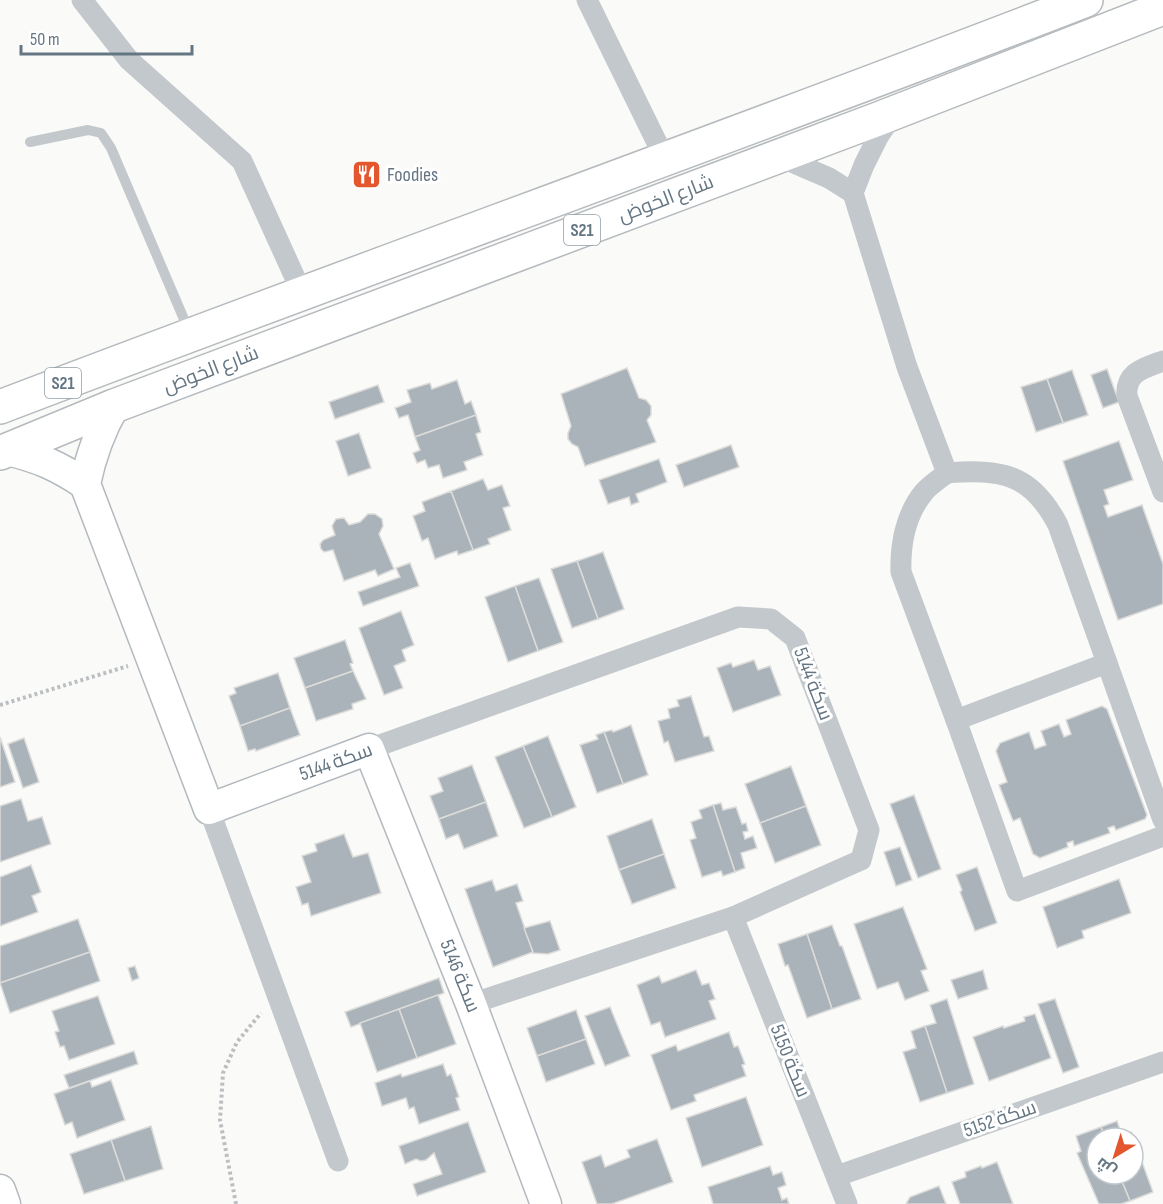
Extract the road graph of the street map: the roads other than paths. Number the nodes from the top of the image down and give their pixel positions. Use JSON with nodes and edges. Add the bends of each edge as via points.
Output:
{"nodes":[{"id":1,"x":82,"y":0,"type":"edge"},
{"id":2,"x":587,"y":0,"type":"edge"},
{"id":3,"x":1086,"y":0,"type":"edge"},
{"id":4,"x":1163,"y":8,"type":"edge"},
{"id":5,"x":895,"y":112,"type":"junction"},
{"id":6,"x":30,"y":141,"type":"dead end"},
{"id":7,"x":778,"y":156,"type":"junction"},
{"id":8,"x":664,"y":159,"type":"junction"},
{"id":9,"x":853,"y":193,"type":"junction"},
{"id":10,"x":302,"y":293,"type":"junction"},
{"id":11,"x":190,"y":334,"type":"junction"},
{"id":12,"x":126,"y":359,"type":"junction"},
{"id":13,"x":1163,"y":361,"type":"edge"},
{"id":14,"x":0,"y":395,"type":"edge"},
{"id":15,"x":114,"y":406,"type":"junction"},
{"id":16,"x":0,"y":407,"type":"edge"},
{"id":17,"x":3,"y":451,"type":"edge"},
{"id":18,"x":946,"y":473,"type":"junction"},
{"id":19,"x":85,"y":484,"type":"junction"},
{"id":20,"x":1163,"y":492,"type":"edge"},
{"id":21,"x":1107,"y":663,"type":"junction"},
{"id":22,"x":956,"y":720,"type":"junction"},
{"id":23,"x":369,"y":750,"type":"junction"},
{"id":24,"x":209,"y":809,"type":"junction"},
{"id":25,"x":1163,"y":820,"type":"edge"},
{"id":26,"x":1163,"y":836,"type":"edge"},
{"id":27,"x":733,"y":918,"type":"junction"},
{"id":28,"x":471,"y":1004,"type":"junction"},
{"id":29,"x":1163,"y":1062,"type":"edge"},
{"id":30,"x":338,"y":1161,"type":"dead end"},
{"id":31,"x":837,"y":1176,"type":"junction"},
{"id":32,"x":0,"y":1190,"type":"edge"},
{"id":33,"x":5,"y":1204,"type":"edge"},
{"id":34,"x":546,"y":1204,"type":"edge"},
{"id":35,"x":847,"y":1204,"type":"edge"}],
"edges":[{"from":1,"to":10,"type":"street","via":[[129,60],[242,161]]},
{"from":2,"to":8,"type":"street"},
{"from":3,"to":8,"type":"main road","name":"شارع الخوض","number":"S21"},
{"from":4,"to":5,"type":"main road","name":"شارع الخوض","number":"S21"},
{"from":5,"to":7,"type":"main road","name":"شارع الخوض","number":"S21"},
{"from":5,"to":9,"type":"street","via":[[873,146]]},
{"from":6,"to":11,"type":"lane","via":[[88,130],[101,133],[111,148]]},
{"from":7,"to":9,"type":"street"},
{"from":7,"to":15,"type":"main road","name":"شارع الخوض","number":"S21"},
{"from":8,"to":10,"type":"main road","name":"شارع الخوض","number":"S21"},
{"from":9,"to":18,"type":"street","via":[[907,367]]},
{"from":10,"to":11,"type":"main road","name":"شارع الخوض","number":"S21"},
{"from":11,"to":12,"type":"main road","name":"شارع الخوض","number":"S21"},
{"from":12,"to":14,"type":"street"},
{"from":12,"to":16,"type":"main road","name":"شارع الخوض","number":"S21"},
{"from":13,"to":20,"type":"street","via":[[1136,372],[1127,388]]},
{"from":15,"to":17,"type":"main road","name":"شارع الخوض","number":"S21"},
{"from":15,"to":19,"type":"street","via":[[90,457]]},
{"from":17,"to":19,"type":"street","via":[[35,456]]},
{"from":18,"to":21,"type":"street","via":[[982,471],[1017,479],[1048,505]]},
{"from":18,"to":22,"type":"street","via":[[924,492],[908,520],[900,550],[901,572]]},
{"from":19,"to":24,"type":"street"},
{"from":21,"to":22,"type":"street"},
{"from":21,"to":25,"type":"street"},
{"from":22,"to":26,"type":"street","via":[[1017,891]]},
{"from":23,"to":24,"type":"street","name":"سكة 5144"},
{"from":23,"to":27,"type":"street","name":"سكة 5144","via":[[738,617],[771,619],[795,638],[869,830],[861,860]]},
{"from":23,"to":28,"type":"street","name":"سكة 5146"},
{"from":24,"to":30,"type":"street"},
{"from":27,"to":28,"type":"street","name":"سكة 5144"},
{"from":27,"to":31,"type":"street","name":"سكة 5150"},
{"from":28,"to":34,"type":"street","name":"سكة 5146"},
{"from":29,"to":31,"type":"street","name":"سكة 5152"},
{"from":31,"to":35,"type":"street","name":"سكة 5150"},
{"from":32,"to":33,"type":"street"}]}
